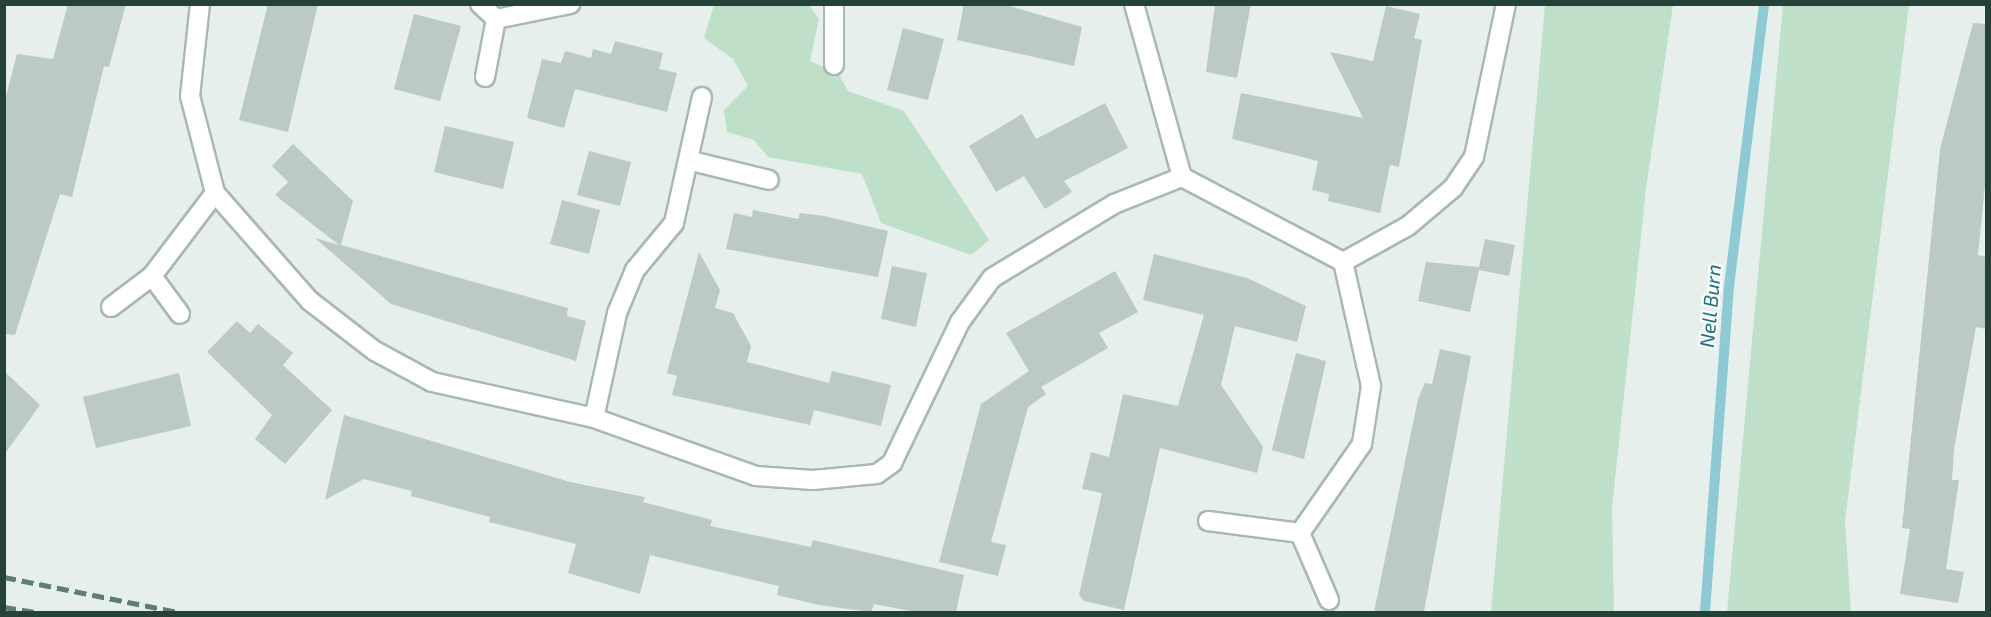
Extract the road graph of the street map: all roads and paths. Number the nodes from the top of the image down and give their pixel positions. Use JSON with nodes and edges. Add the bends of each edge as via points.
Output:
{"nodes":[{"id":1,"x":200,"y":4,"type":"edge"},
{"id":2,"x":480,"y":4,"type":"edge"},
{"id":3,"x":570,"y":4,"type":"edge"},
{"id":4,"x":834,"y":4,"type":"edge"},
{"id":5,"x":1134,"y":4,"type":"edge"},
{"id":6,"x":1506,"y":4,"type":"edge"},
{"id":7,"x":496,"y":19,"type":"junction"},
{"id":8,"x":834,"y":65,"type":"dead end"},
{"id":9,"x":485,"y":77,"type":"dead end"},
{"id":10,"x":702,"y":97,"type":"dead end"},
{"id":11,"x":691,"y":162,"type":"junction"},
{"id":12,"x":1182,"y":177,"type":"junction"},
{"id":13,"x":769,"y":180,"type":"dead end"},
{"id":14,"x":215,"y":193,"type":"junction"},
{"id":15,"x":1343,"y":262,"type":"junction"},
{"id":16,"x":152,"y":276,"type":"junction"},
{"id":17,"x":111,"y":307,"type":"dead end"},
{"id":18,"x":180,"y":314,"type":"dead end"},
{"id":19,"x":594,"y":418,"type":"junction"},
{"id":20,"x":1208,"y":520,"type":"dead end"},
{"id":21,"x":1300,"y":533,"type":"junction"},
{"id":22,"x":1329,"y":600,"type":"dead end"}],
"edges":[{"from":1,"to":14,"type":"street","via":[[190,96]]},
{"from":2,"to":7,"type":"street"},
{"from":3,"to":7,"type":"street"},
{"from":4,"to":8,"type":"street"},
{"from":5,"to":12,"type":"street"},
{"from":6,"to":15,"type":"street","via":[[1493,86],[1468,170],[1408,226]]},
{"from":7,"to":9,"type":"street"},
{"from":10,"to":11,"type":"street"},
{"from":11,"to":13,"type":"street"},
{"from":11,"to":19,"type":"street","via":[[674,224],[636,270],[617,313]]},
{"from":12,"to":15,"type":"street"},
{"from":12,"to":19,"type":"street","via":[[1103,210],[992,278],[960,322],[909,436],[892,463],[877,474],[813,480],[756,476]]},
{"from":14,"to":16,"type":"street"},
{"from":14,"to":19,"type":"street","via":[[310,301],[375,351],[432,382]]},
{"from":15,"to":21,"type":"street","via":[[1371,386],[1362,444]]},
{"from":16,"to":17,"type":"street"},
{"from":16,"to":18,"type":"street"},
{"from":20,"to":21,"type":"street"},
{"from":21,"to":22,"type":"street"}]}
